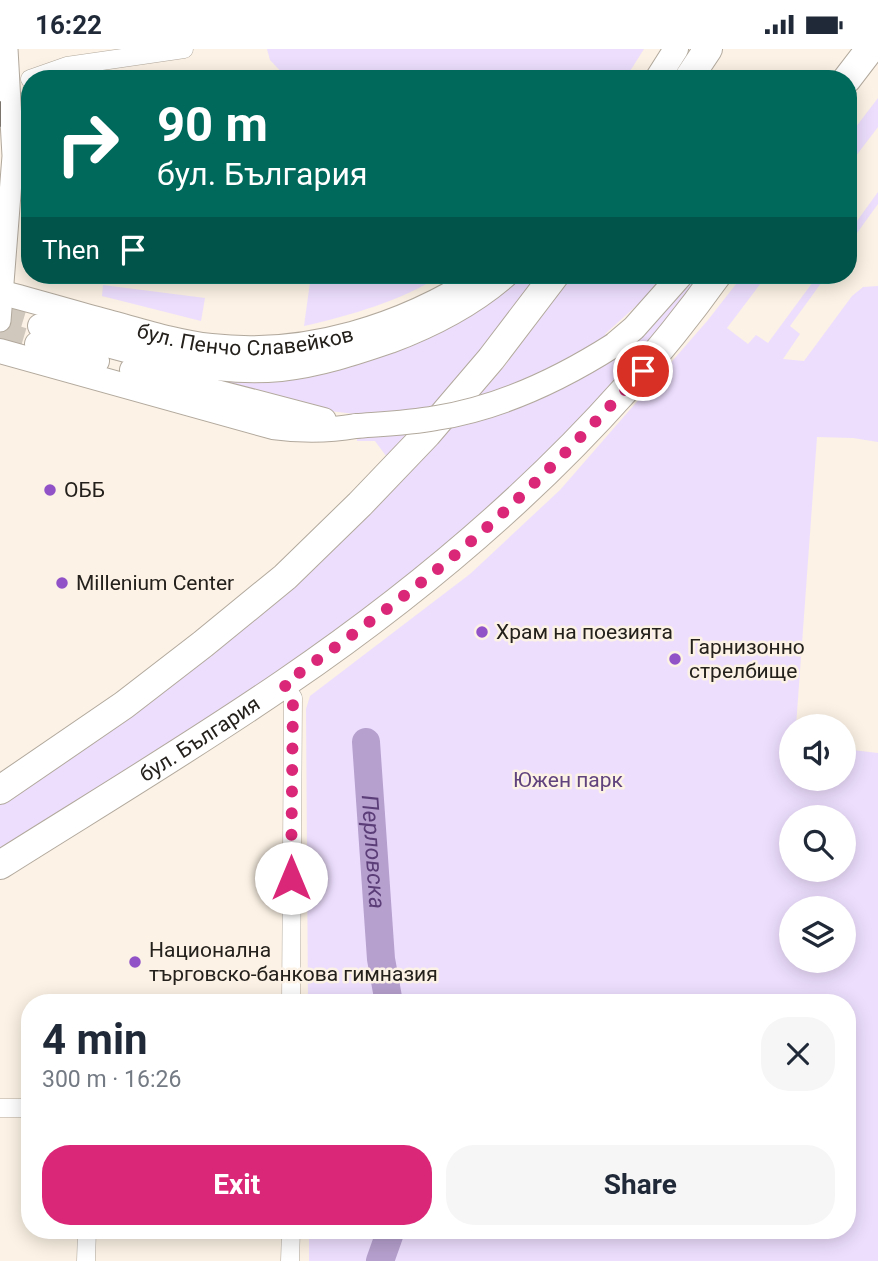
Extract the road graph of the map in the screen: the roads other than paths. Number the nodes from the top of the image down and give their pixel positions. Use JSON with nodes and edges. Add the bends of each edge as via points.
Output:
{"nodes":[{"id":1,"x":7,"y":49,"type":"edge"},
{"id":2,"x":184,"y":49,"type":"edge"},
{"id":3,"x":676,"y":49,"type":"edge"},
{"id":4,"x":708,"y":49,"type":"edge"},
{"id":5,"x":870,"y":49,"type":"edge"},
{"id":6,"x":52,"y":70,"type":"edge"},
{"id":7,"x":663,"y":70,"type":"edge"},
{"id":8,"x":694,"y":70,"type":"edge"},
{"id":9,"x":854,"y":70,"type":"edge"},
{"id":10,"x":17,"y":79,"type":"edge"},
{"id":11,"x":467,"y":284,"type":"edge"},
{"id":12,"x":493,"y":284,"type":"edge"},
{"id":13,"x":548,"y":284,"type":"edge"},
{"id":14,"x":673,"y":284,"type":"edge"},
{"id":15,"x":711,"y":284,"type":"edge"},
{"id":16,"x":1,"y":292,"type":"edge"},
{"id":17,"x":0,"y":321,"type":"edge"},
{"id":18,"x":0,"y":351,"type":"edge"},
{"id":19,"x":356,"y":426,"type":"junction"},
{"id":20,"x":284,"y":684,"type":"junction"},
{"id":21,"x":0,"y":790,"type":"edge"},
{"id":22,"x":0,"y":865,"type":"edge"},
{"id":23,"x":291,"y":994,"type":"edge"},
{"id":24,"x":0,"y":1108,"type":"edge"},
{"id":25,"x":21,"y":1108,"type":"edge"},
{"id":26,"x":87,"y":1239,"type":"edge"},
{"id":27,"x":291,"y":1239,"type":"edge"},
{"id":28,"x":86,"y":1261,"type":"edge"},
{"id":29,"x":290,"y":1261,"type":"edge"}],
"edges":[{"from":1,"to":10,"type":"street"},
{"from":2,"to":6,"type":"street"},
{"from":3,"to":7,"type":"main road"},
{"from":4,"to":8,"type":"main road"},
{"from":5,"to":9,"type":"main road"},
{"from":10,"to":16,"type":"street"},
{"from":11,"to":16,"type":"main road","name":"бул. Пенчо Славейков","via":[[369,329],[271,348],[176,340]]},
{"from":12,"to":19,"type":"main road","name":"бул. Пенчо Славейков","via":[[407,334],[338,359],[281,369],[183,364],[39,335],[240,400]]},
{"from":13,"to":21,"type":"main road","via":[[427,434],[285,577],[124,705]]},
{"from":14,"to":19,"type":"main road","name":"бул. Пенчо Славейков","bridge":true,"via":[[614,345],[559,378],[476,410]]},
{"from":15,"to":20,"type":"main road","name":"бул. България","via":[[643,371],[483,531]]},
{"from":16,"to":17,"type":"street"},
{"from":18,"to":19,"type":"main road","name":"бул. Пенчо Славейков","via":[[273,427],[320,431]]},
{"from":20,"to":22,"type":"main road","name":"бул. България"},
{"from":20,"to":23,"type":"street","via":[[293,698]]},
{"from":24,"to":25,"type":"street"},
{"from":26,"to":28,"type":"street"},
{"from":27,"to":29,"type":"street"}]}
